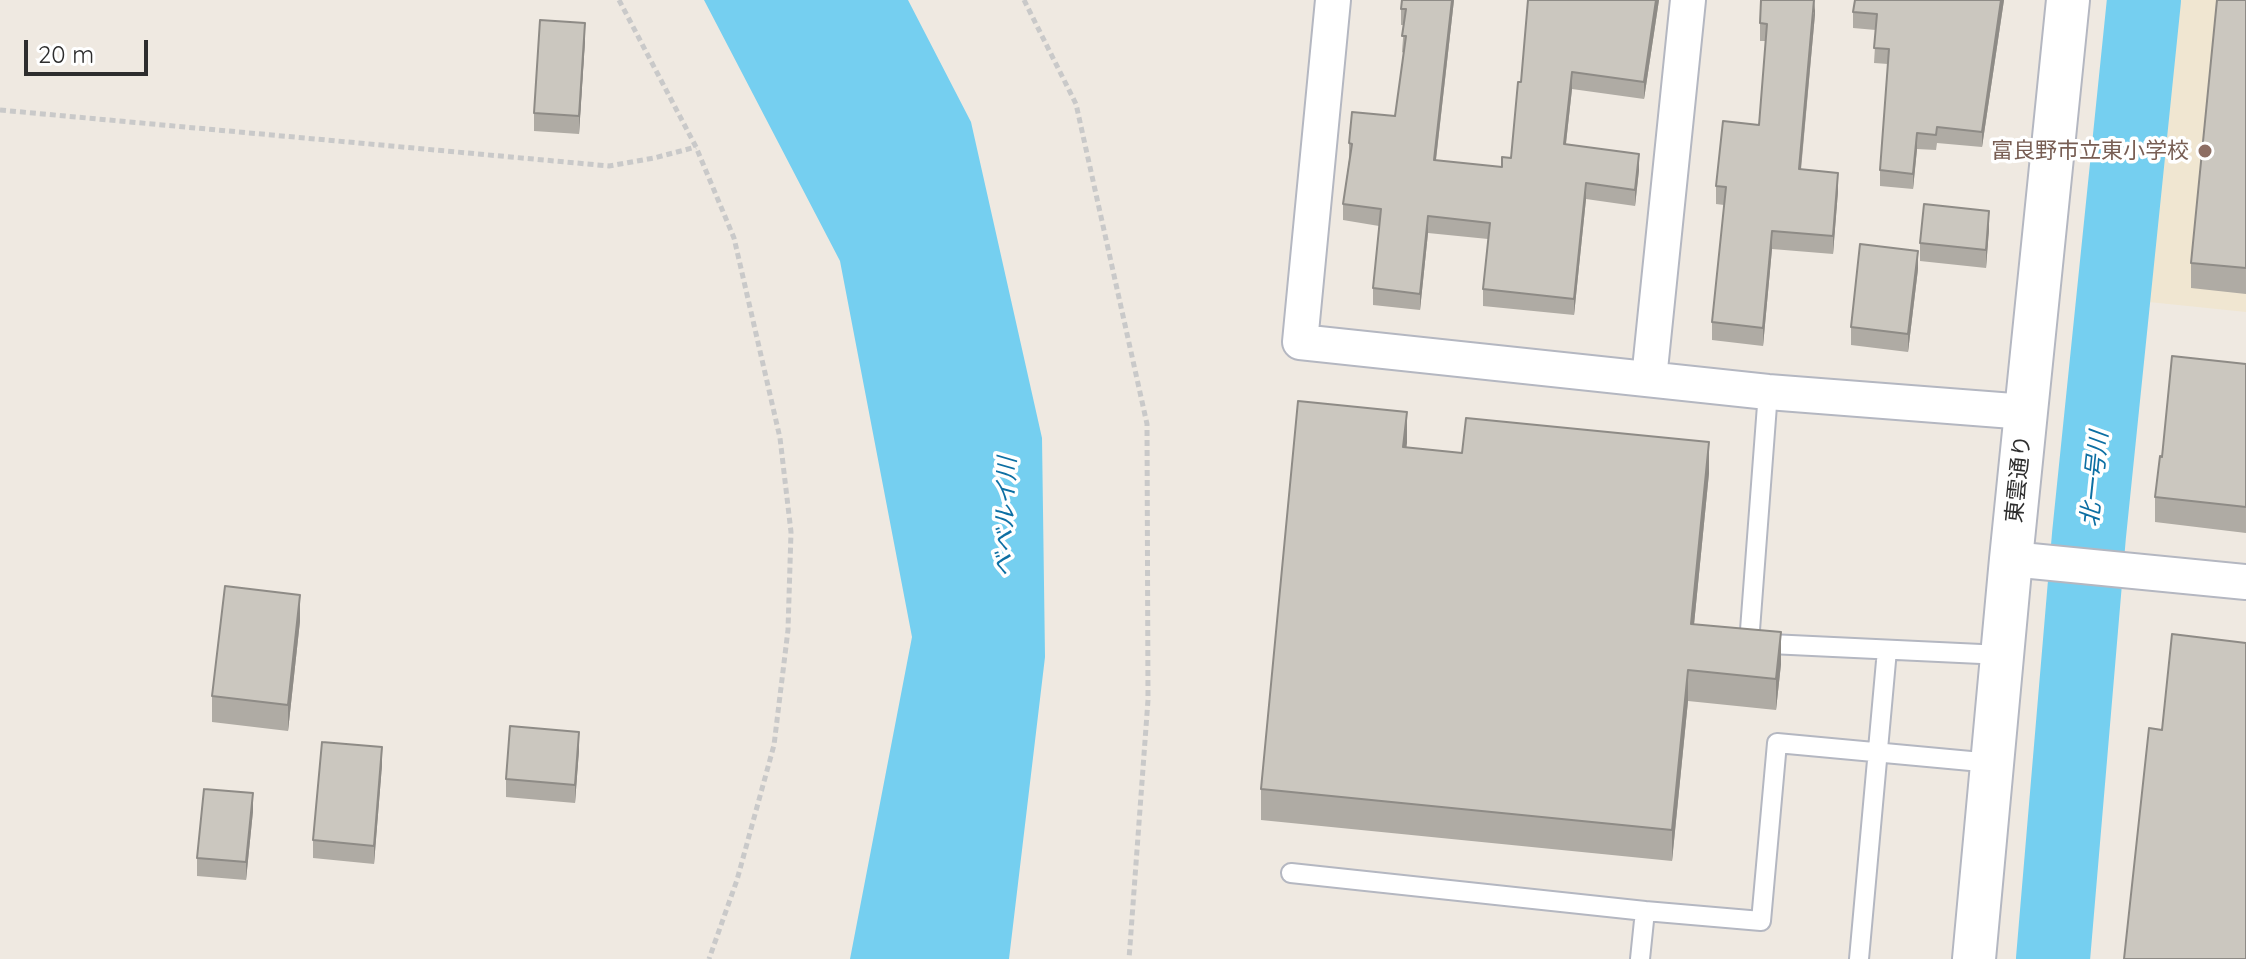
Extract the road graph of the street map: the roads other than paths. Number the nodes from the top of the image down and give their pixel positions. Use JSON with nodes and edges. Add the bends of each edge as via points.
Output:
{"nodes":[{"id":1,"x":1333,"y":0,"type":"edge"},
{"id":2,"x":1688,"y":0,"type":"edge"},
{"id":3,"x":2068,"y":0,"type":"edge"},
{"id":4,"x":1649,"y":379,"type":"junction"},
{"id":5,"x":1768,"y":392,"type":"junction"},
{"id":6,"x":2026,"y":412,"type":"junction"},
{"id":7,"x":2011,"y":559,"type":"junction"},
{"id":8,"x":2246,"y":582,"type":"edge"},
{"id":9,"x":1887,"y":650,"type":"junction"},
{"id":10,"x":2002,"y":655,"type":"junction"},
{"id":11,"x":1877,"y":753,"type":"junction"},
{"id":12,"x":1992,"y":763,"type":"junction"},
{"id":13,"x":1291,"y":873,"type":"dead end"},
{"id":14,"x":1645,"y":911,"type":"junction"},
{"id":15,"x":1640,"y":959,"type":"edge"},
{"id":16,"x":1859,"y":959,"type":"edge"},
{"id":17,"x":1974,"y":959,"type":"edge"}],
"edges":[{"from":1,"to":4,"type":"street","via":[[1300,342]]},
{"from":2,"to":4,"type":"street"},
{"from":3,"to":6,"type":"street","name":"東雲通り"},
{"from":4,"to":5,"type":"street"},
{"from":5,"to":6,"type":"street"},
{"from":5,"to":9,"type":"lane","via":[[1749,643]]},
{"from":6,"to":7,"type":"street","name":"東雲通り"},
{"from":7,"to":8,"type":"street"},
{"from":7,"to":10,"type":"street","name":"東雲通り"},
{"from":9,"to":10,"type":"lane"},
{"from":9,"to":11,"type":"lane"},
{"from":10,"to":12,"type":"street","name":"東雲通り"},
{"from":11,"to":12,"type":"lane"},
{"from":11,"to":14,"type":"lane","via":[[1777,743],[1761,921]]},
{"from":11,"to":16,"type":"lane"},
{"from":12,"to":17,"type":"street","name":"東雲通り"},
{"from":13,"to":14,"type":"lane"},
{"from":14,"to":15,"type":"lane"}]}
